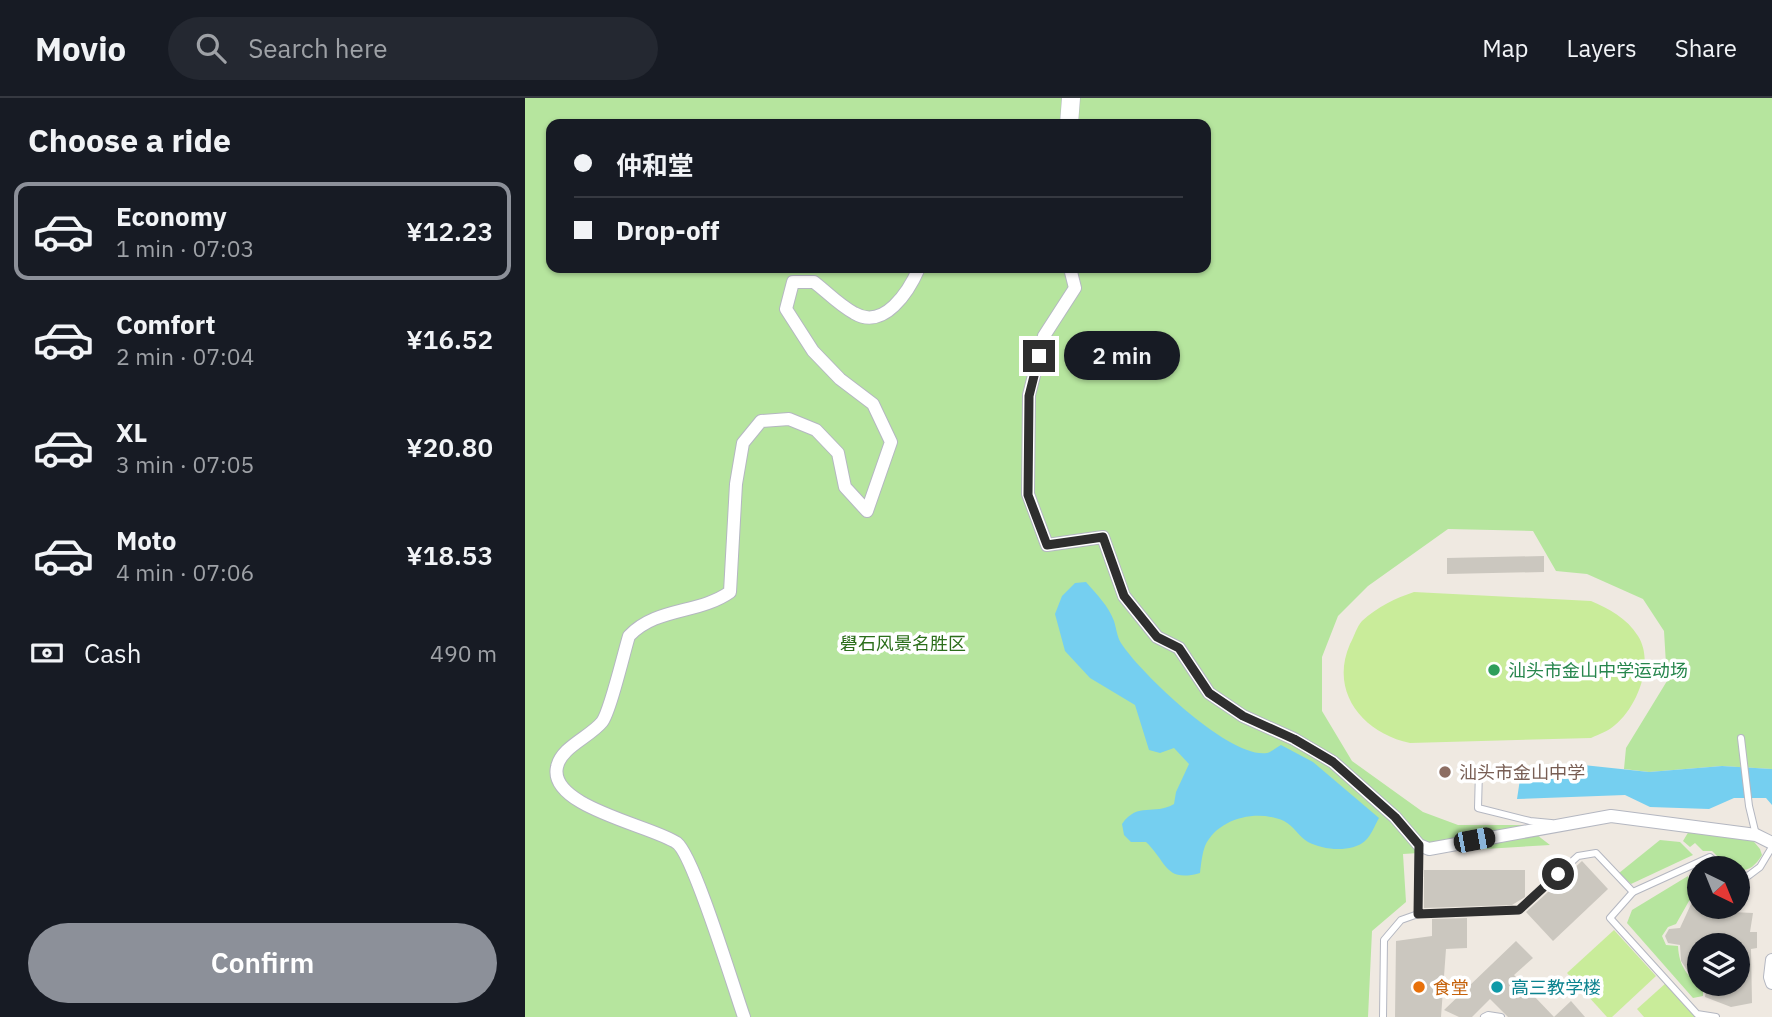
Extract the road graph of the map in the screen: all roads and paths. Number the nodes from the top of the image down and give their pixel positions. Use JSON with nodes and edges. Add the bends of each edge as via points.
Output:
{"nodes":[{"id":1,"x":1071,"y":98,"type":"edge"},
{"id":2,"x":1069,"y":119,"type":"edge"},
{"id":3,"x":916,"y":273,"type":"edge"},
{"id":4,"x":1071,"y":273,"type":"edge"},
{"id":5,"x":1741,"y":738,"type":"dead end"},
{"id":6,"x":1479,"y":770,"type":"dead end"},
{"id":7,"x":1564,"y":824,"type":"junction"},
{"id":8,"x":1756,"y":835,"type":"junction"},
{"id":9,"x":1419,"y":845,"type":"junction"},
{"id":10,"x":1772,"y":845,"type":"edge"},
{"id":11,"x":1687,"y":867,"type":"edge"},
{"id":12,"x":1750,"y":874,"type":"edge"},
{"id":13,"x":1633,"y":892,"type":"junction"},
{"id":14,"x":1418,"y":914,"type":"junction"},
{"id":15,"x":1772,"y":960,"type":"edge"},
{"id":16,"x":1772,"y":983,"type":"edge"},
{"id":17,"x":744,"y":1017,"type":"edge"},
{"id":18,"x":1383,"y":1017,"type":"edge"},
{"id":19,"x":1484,"y":1017,"type":"edge"},
{"id":20,"x":1501,"y":1017,"type":"edge"},
{"id":21,"x":1716,"y":1017,"type":"edge"}],
"edges":[{"from":1,"to":2,"type":"street"},
{"from":3,"to":17,"type":"street","via":[[903,299],[880,316],[856,315],[814,282],[793,282],[786,309],[813,351],[839,379],[873,404],[891,442],[867,511],[845,487],[838,453],[816,430],[789,419],[761,421],[744,443],[738,470],[730,592],[716,602],[655,617],[629,636],[603,721],[557,766],[558,781],[569,795],[678,844],[695,874]]},
{"from":4,"to":9,"type":"street","via":[[1075,288],[1044,336],[1029,396],[1028,495],[1047,545],[1103,537],[1124,596],[1157,637],[1179,648],[1209,693],[1243,716],[1333,762]]},
{"from":5,"to":8,"type":"lane"},
{"from":6,"to":7,"type":"lane","via":[[1478,808]]},
{"from":7,"to":8,"type":"street","via":[[1611,816]]},
{"from":7,"to":9,"type":"street","via":[[1429,849]]},
{"from":8,"to":10,"type":"street"},
{"from":9,"to":14,"type":"lane"},
{"from":10,"to":12,"type":"lane","via":[[1760,867]]},
{"from":11,"to":13,"type":"lane"},
{"from":13,"to":14,"type":"lane","via":[[1596,853],[1578,856],[1519,910]]},
{"from":13,"to":21,"type":"lane","via":[[1610,918],[1697,1014]]},
{"from":14,"to":18,"type":"lane","via":[[1401,920],[1384,940]]},
{"from":15,"to":16,"type":"street"},
{"from":19,"to":20,"type":"lane"}]}
